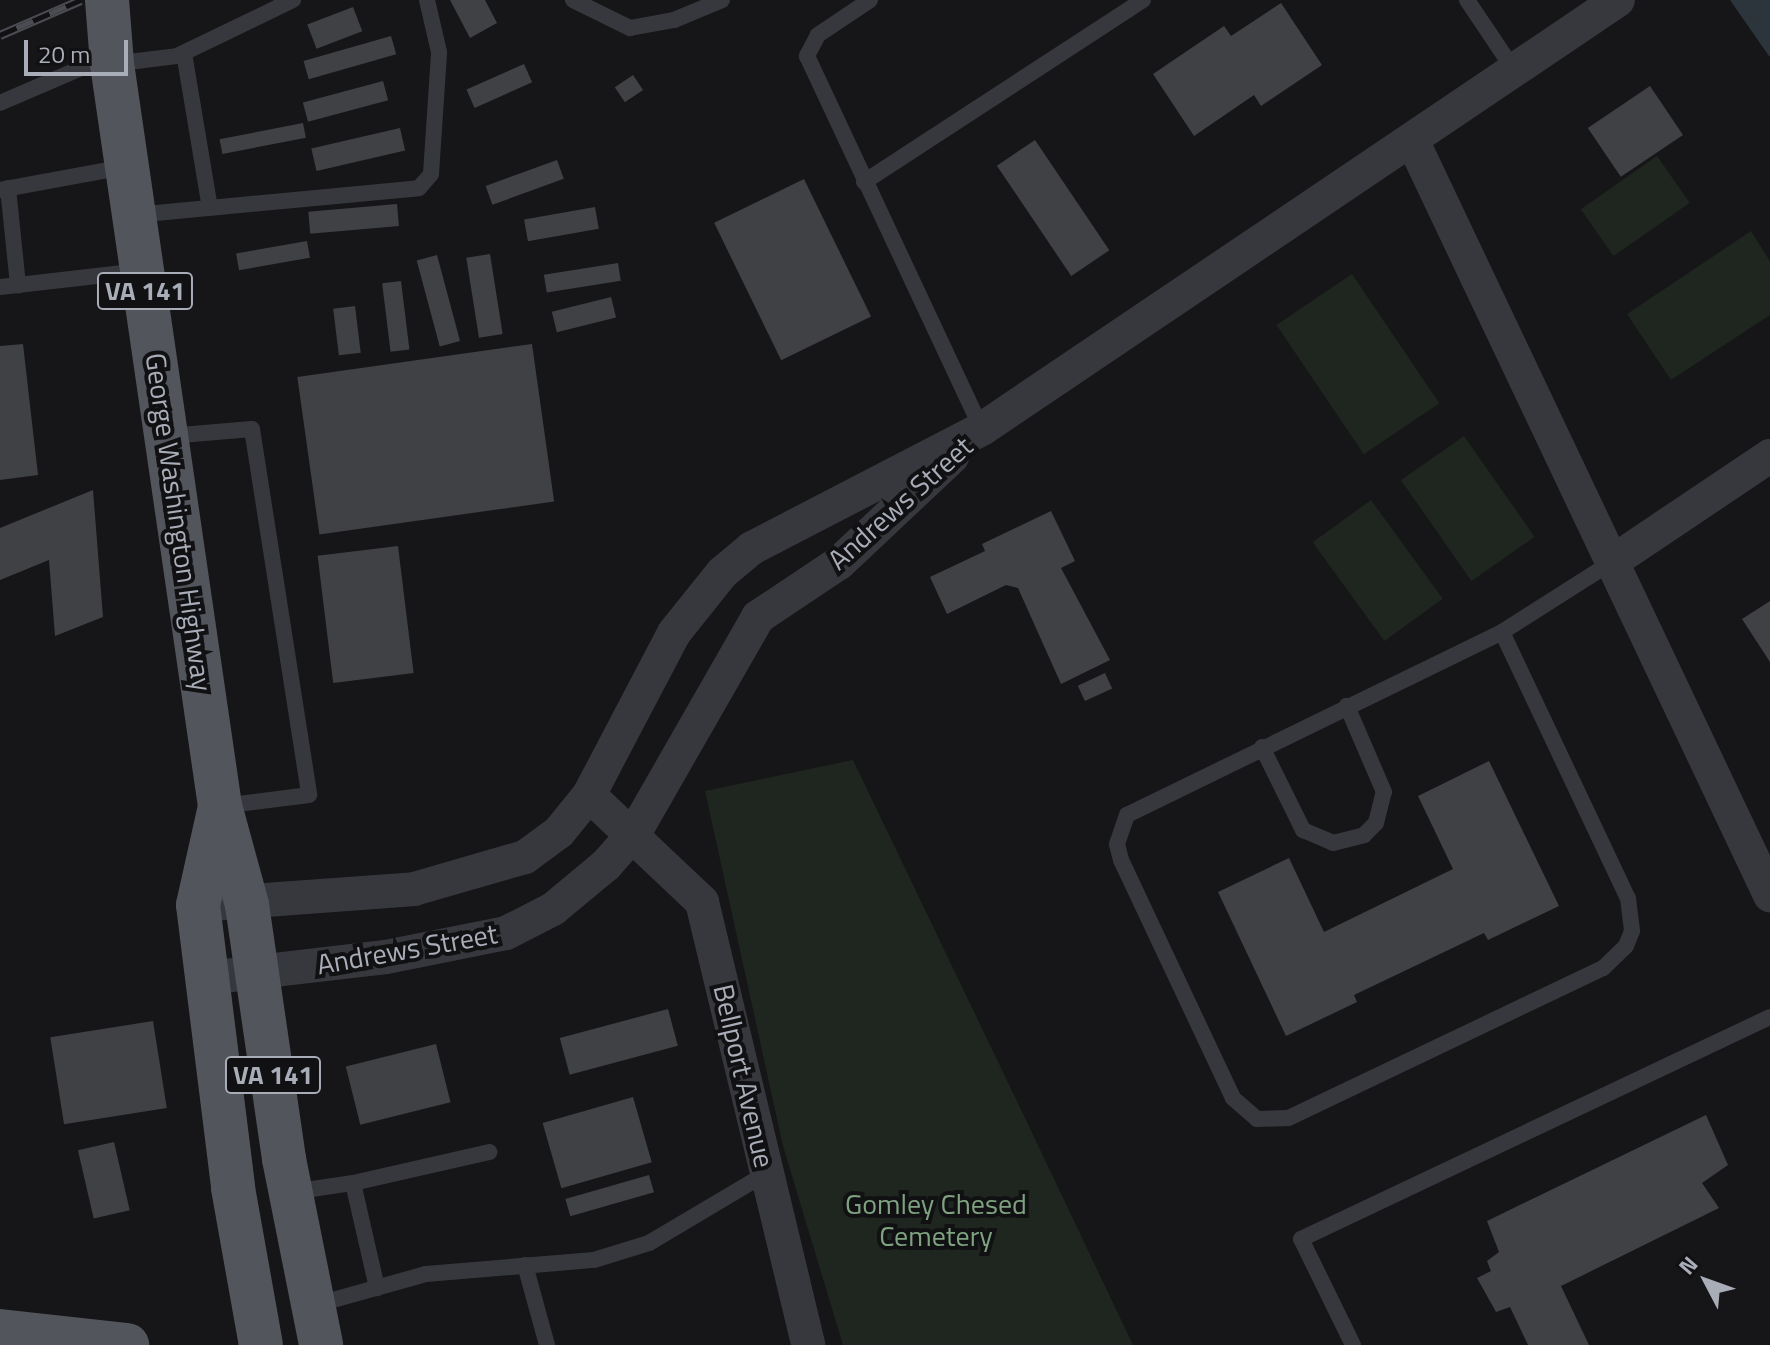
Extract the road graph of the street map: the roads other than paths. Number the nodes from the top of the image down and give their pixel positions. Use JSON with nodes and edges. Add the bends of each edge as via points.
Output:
{"nodes":[{"id":1,"x":107,"y":0,"type":"edge"},
{"id":2,"x":293,"y":0,"type":"edge"},
{"id":3,"x":427,"y":0,"type":"edge"},
{"id":4,"x":573,"y":0,"type":"edge"},
{"id":5,"x":722,"y":0,"type":"edge"},
{"id":6,"x":870,"y":0,"type":"edge"},
{"id":7,"x":1143,"y":0,"type":"edge"},
{"id":8,"x":1467,"y":0,"type":"edge"},
{"id":9,"x":1618,"y":0,"type":"edge"},
{"id":10,"x":184,"y":53,"type":"junction"},
{"id":11,"x":111,"y":60,"type":"junction"},
{"id":12,"x":1514,"y":70,"type":"junction"},
{"id":13,"x":0,"y":103,"type":"edge"},
{"id":14,"x":1412,"y":140,"type":"junction"},
{"id":15,"x":127,"y":166,"type":"junction"},
{"id":16,"x":864,"y":182,"type":"junction"},
{"id":17,"x":4,"y":189,"type":"edge"},
{"id":18,"x":210,"y":208,"type":"junction"},
{"id":19,"x":134,"y":216,"type":"junction"},
{"id":20,"x":142,"y":270,"type":"junction"},
{"id":21,"x":18,"y":285,"type":"junction"},
{"id":22,"x":0,"y":287,"type":"edge"},
{"id":23,"x":982,"y":429,"type":"junction"},
{"id":24,"x":166,"y":436,"type":"junction"},
{"id":25,"x":1770,"y":456,"type":"edge"},
{"id":26,"x":1612,"y":562,"type":"junction"},
{"id":27,"x":1502,"y":632,"type":"junction"},
{"id":28,"x":1347,"y":706,"type":"junction"},
{"id":29,"x":1262,"y":747,"type":"junction"},
{"id":30,"x":589,"y":795,"type":"junction"},
{"id":31,"x":220,"y":806,"type":"junction"},
{"id":32,"x":635,"y":832,"type":"junction"},
{"id":33,"x":1770,"y":895,"type":"edge"},
{"id":34,"x":198,"y":905,"type":"junction"},
{"id":35,"x":247,"y":905,"type":"junction"},
{"id":36,"x":259,"y":973,"type":"junction"},
{"id":37,"x":207,"y":978,"type":"junction"},
{"id":38,"x":1770,"y":1017,"type":"edge"},
{"id":39,"x":490,"y":1152,"type":"dead end"},
{"id":40,"x":767,"y":1173,"type":"junction"},
{"id":41,"x":353,"y":1183,"type":"junction"},
{"id":42,"x":290,"y":1192,"type":"junction"},
{"id":43,"x":525,"y":1265,"type":"junction"},
{"id":44,"x":377,"y":1288,"type":"junction"},
{"id":45,"x":317,"y":1326,"type":"edge"},
{"id":46,"x":0,"y":1331,"type":"edge"},
{"id":47,"x":127,"y":1345,"type":"edge"},
{"id":48,"x":261,"y":1345,"type":"edge"},
{"id":49,"x":547,"y":1345,"type":"edge"},
{"id":50,"x":808,"y":1345,"type":"edge"},
{"id":51,"x":1353,"y":1345,"type":"edge"}],
"edges":[{"from":1,"to":11,"type":"main road","name":"George Washington Highway","number":"VA 141"},
{"from":2,"to":10,"type":"lane"},
{"from":3,"to":18,"type":"lane","via":[[439,52],[431,174],[419,188]]},
{"from":4,"to":5,"type":"lane","via":[[630,28],[674,20]]},
{"from":6,"to":16,"type":"lane","via":[[818,35],[807,56]]},
{"from":7,"to":16,"type":"lane"},
{"from":8,"to":12,"type":"lane"},
{"from":9,"to":12,"type":"street"},
{"from":10,"to":11,"type":"lane"},
{"from":10,"to":18,"type":"lane"},
{"from":11,"to":13,"type":"lane"},
{"from":11,"to":15,"type":"main road","name":"George Washington Highway","number":"VA 141"},
{"from":12,"to":14,"type":"street"},
{"from":14,"to":23,"type":"street"},
{"from":14,"to":26,"type":"street"},
{"from":15,"to":17,"type":"lane"},
{"from":15,"to":19,"type":"main road","name":"George Washington Highway","number":"VA 141"},
{"from":16,"to":23,"type":"lane"},
{"from":17,"to":21,"type":"lane"},
{"from":18,"to":19,"type":"lane"},
{"from":19,"to":20,"type":"main road","name":"George Washington Highway","number":"VA 141"},
{"from":20,"to":21,"type":"lane"},
{"from":20,"to":24,"type":"main road","name":"George Washington Highway","number":"VA 141"},
{"from":21,"to":22,"type":"lane"},
{"from":23,"to":30,"type":"street","name":"Andrews Street","via":[[758,544],[722,573],[674,633]]},
{"from":23,"to":32,"type":"street","name":"Andrews Street","via":[[839,563],[758,617]]},
{"from":24,"to":31,"type":"main road","name":"George Washington Highway","number":"VA 141"},
{"from":24,"to":31,"type":"lane","via":[[252,429],[309,795]]},
{"from":25,"to":26,"type":"street"},
{"from":26,"to":27,"type":"lane"},
{"from":26,"to":33,"type":"street"},
{"from":27,"to":28,"type":"lane"},
{"from":27,"to":29,"type":"lane","via":[[1628,898],[1632,931],[1626,946],[1603,968],[1273,1122],[1257,1119],[1233,1098],[1117,844],[1127,815],[1140,805]]},
{"from":28,"to":29,"type":"lane"},
{"from":28,"to":29,"type":"lane","via":[[1384,792],[1376,823],[1364,835],[1333,843],[1303,830]]},
{"from":30,"to":32,"type":"street","name":"Bellport Avenue"},
{"from":30,"to":35,"type":"street","name":"Andrews Street","via":[[559,832],[525,857],[414,889]]},
{"from":31,"to":34,"type":"main road","name":"George Washington Highway","number":"VA 141"},
{"from":31,"to":35,"type":"main road","name":"George Washington Highway","number":"VA 141"},
{"from":32,"to":36,"type":"street","name":"Andrews Street","via":[[606,865],[553,909],[506,933],[386,957]]},
{"from":32,"to":40,"type":"street","name":"Bellport Avenue","via":[[702,902]]},
{"from":34,"to":35,"type":"street","name":"Andrews Street"},
{"from":34,"to":37,"type":"main road","name":"George Washington Highway","number":"VA 141"},
{"from":35,"to":36,"type":"main road","name":"George Washington Highway","number":"VA 141"},
{"from":36,"to":37,"type":"street","name":"Andrews Street"},
{"from":36,"to":42,"type":"main road","name":"George Washington Highway","number":"VA 141"},
{"from":37,"to":48,"type":"main road","name":"George Washington Highway","number":"VA 141","via":[[233,1188]]},
{"from":38,"to":51,"type":"lane","via":[[1301,1239]]},
{"from":39,"to":41,"type":"lane"},
{"from":40,"to":43,"type":"lane","via":[[649,1243],[594,1260]]},
{"from":40,"to":50,"type":"street","name":"Bellport Avenue"},
{"from":41,"to":42,"type":"lane"},
{"from":41,"to":44,"type":"lane"},
{"from":42,"to":45,"type":"main road","name":"George Washington Highway","number":"VA 141"},
{"from":43,"to":44,"type":"lane","via":[[426,1274]]},
{"from":43,"to":49,"type":"lane"},
{"from":44,"to":45,"type":"lane"},
{"from":46,"to":47,"type":"main road"}]}
